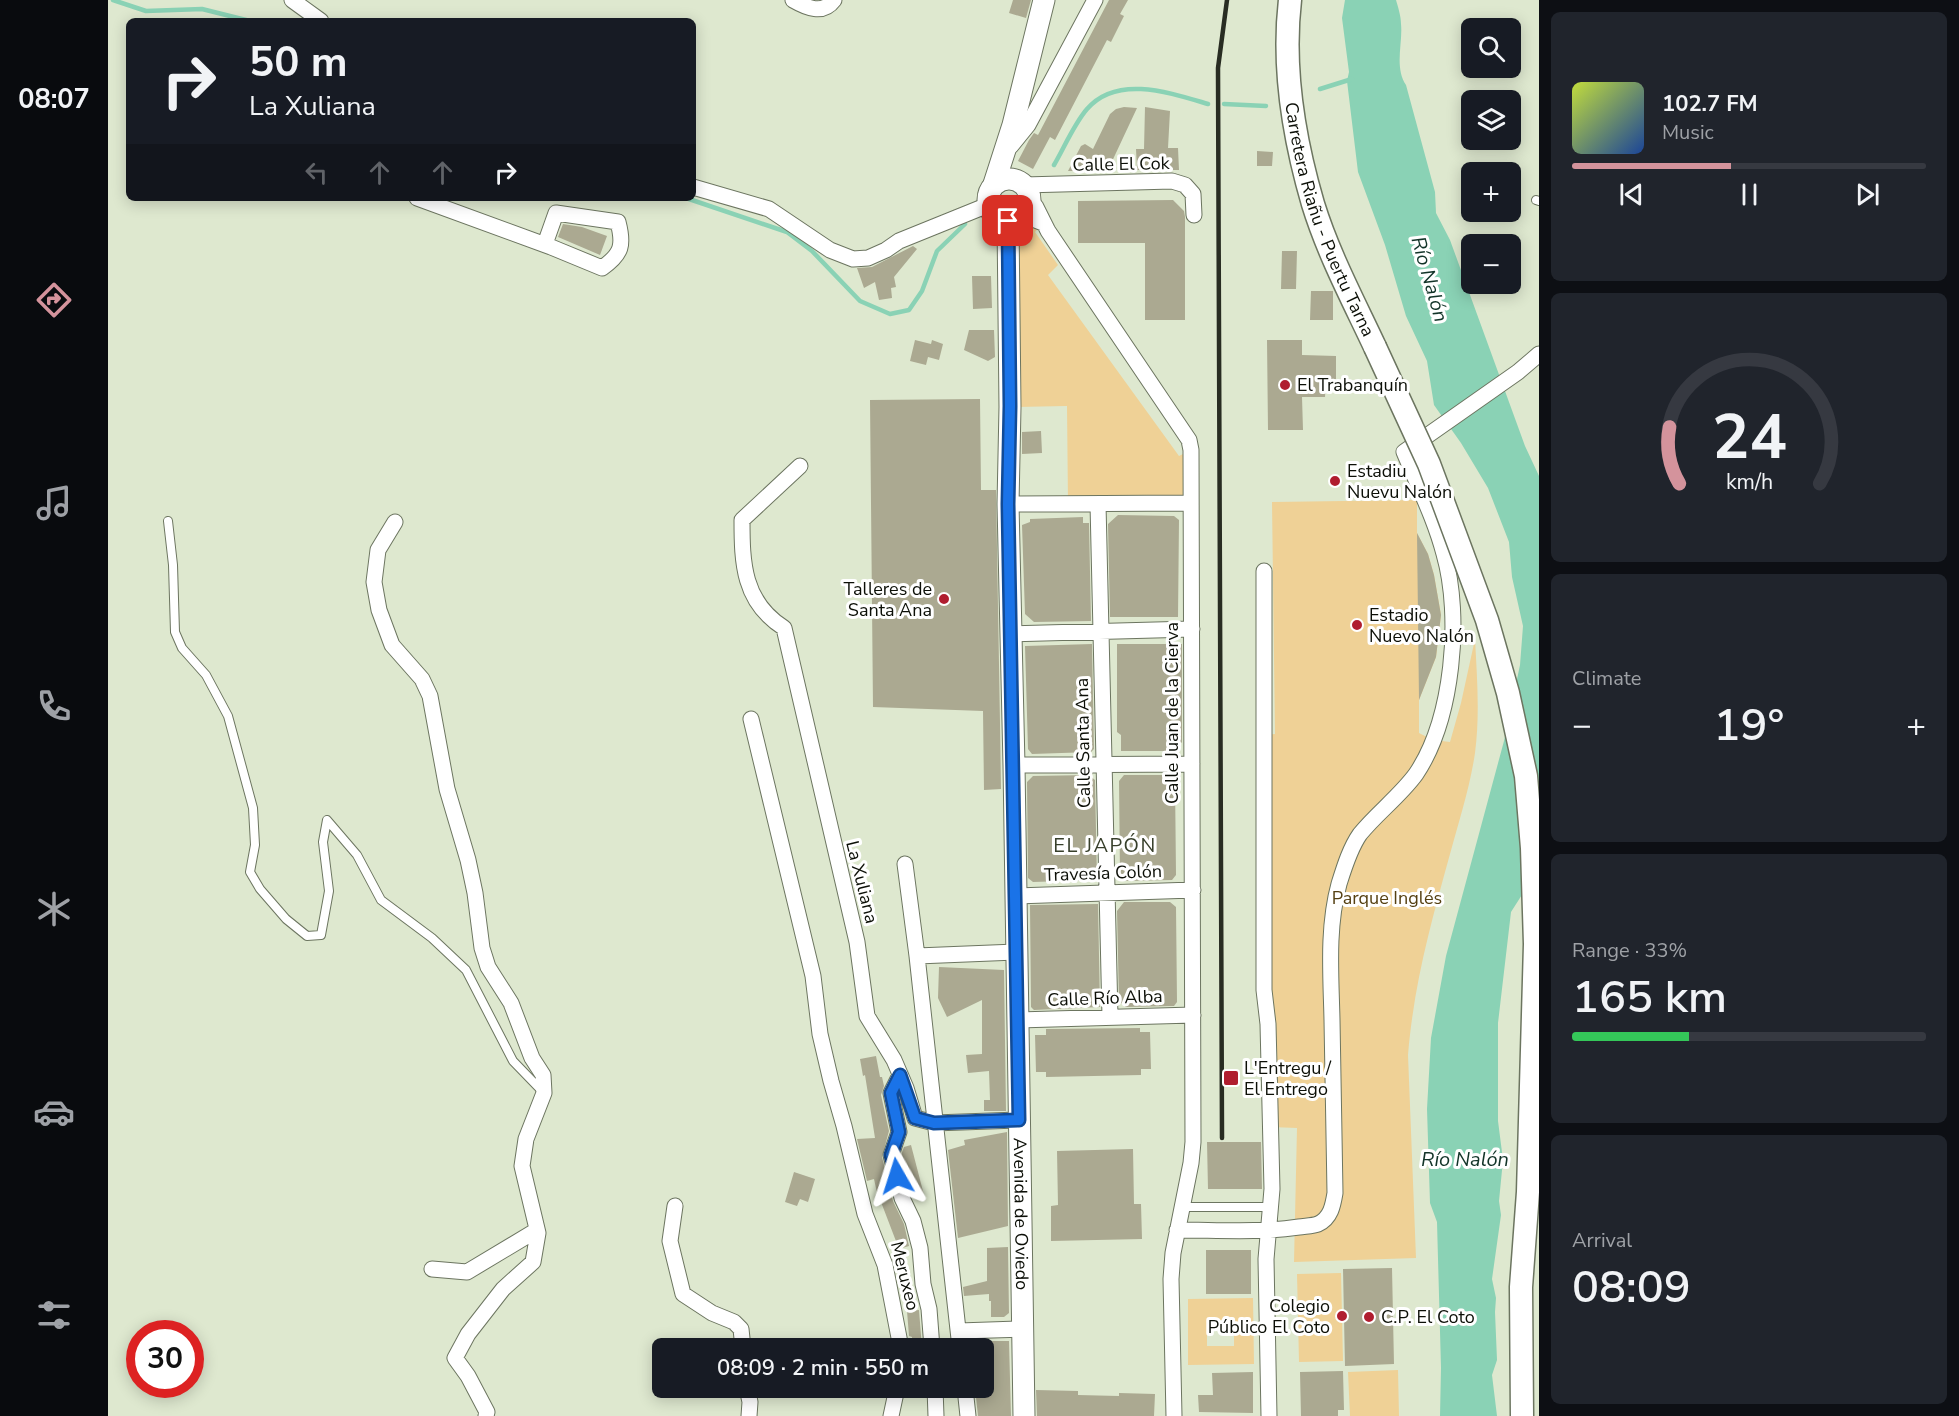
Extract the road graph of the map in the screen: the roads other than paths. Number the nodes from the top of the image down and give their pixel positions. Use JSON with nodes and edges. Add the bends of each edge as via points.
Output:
{"nodes":[{"id":1,"x":292,"y":0,"type":"edge"},
{"id":2,"x":793,"y":0,"type":"edge"},
{"id":3,"x":834,"y":0,"type":"edge"},
{"id":4,"x":1044,"y":0,"type":"edge"},
{"id":5,"x":1095,"y":0,"type":"edge"},
{"id":6,"x":1290,"y":0,"type":"edge"},
{"id":7,"x":317,"y":18,"type":"edge"},
{"id":8,"x":1012,"y":135,"type":"junction"},
{"id":9,"x":696,"y":188,"type":"edge"},
{"id":10,"x":1015,"y":197,"type":"junction"},
{"id":11,"x":425,"y":201,"type":"edge"},
{"id":12,"x":988,"y":205,"type":"joint"},
{"id":13,"x":1194,"y":215,"type":"dead end"},
{"id":14,"x":545,"y":244,"type":"junction"},
{"id":15,"x":1539,"y":354,"type":"edge"},
{"id":16,"x":800,"y":466,"type":"dead end"},
{"id":17,"x":1191,"y":503,"type":"junction"},
{"id":18,"x":1008,"y":504,"type":"junction"},
{"id":19,"x":1098,"y":504,"type":"junction"},
{"id":20,"x":168,"y":521,"type":"dead end"},
{"id":21,"x":395,"y":522,"type":"dead end"},
{"id":22,"x":1264,"y":571,"type":"dead end"},
{"id":23,"x":1192,"y":629,"type":"junction"},
{"id":24,"x":1100,"y":632,"type":"junction"},
{"id":25,"x":1011,"y":634,"type":"junction"},
{"id":26,"x":751,"y":719,"type":"dead end"},
{"id":27,"x":1103,"y":764,"type":"junction"},
{"id":28,"x":1192,"y":764,"type":"junction"},
{"id":29,"x":1014,"y":765,"type":"junction"},
{"id":30,"x":905,"y":864,"type":"dead end"},
{"id":31,"x":1193,"y":890,"type":"junction"},
{"id":32,"x":1106,"y":893,"type":"junction"},
{"id":33,"x":1015,"y":896,"type":"junction"},
{"id":34,"x":1016,"y":952,"type":"junction"},
{"id":35,"x":917,"y":956,"type":"junction"},
{"id":36,"x":1193,"y":1015,"type":"junction"},
{"id":37,"x":1110,"y":1017,"type":"junction"},
{"id":38,"x":1018,"y":1020,"type":"junction"},
{"id":39,"x":900,"y":1075,"type":"junction"},
{"id":40,"x":544,"y":1093,"type":"junction"},
{"id":41,"x":1019,"y":1120,"type":"junction"},
{"id":42,"x":934,"y":1123,"type":"junction"},
{"id":43,"x":675,"y":1206,"type":"dead end"},
{"id":44,"x":1182,"y":1207,"type":"junction"},
{"id":45,"x":1272,"y":1207,"type":"junction"},
{"id":46,"x":537,"y":1230,"type":"junction"},
{"id":47,"x":1177,"y":1230,"type":"junction"},
{"id":48,"x":1269,"y":1230,"type":"junction"},
{"id":49,"x":432,"y":1269,"type":"dead end"},
{"id":50,"x":1022,"y":1329,"type":"junction"},
{"id":51,"x":959,"y":1331,"type":"junction"},
{"id":52,"x":742,"y":1338,"type":"edge"},
{"id":53,"x":899,"y":1338,"type":"edge"},
{"id":54,"x":931,"y":1338,"type":"edge"},
{"id":55,"x":959,"y":1338,"type":"edge"},
{"id":56,"x":749,"y":1398,"type":"edge"},
{"id":57,"x":895,"y":1398,"type":"edge"},
{"id":58,"x":935,"y":1398,"type":"edge"},
{"id":59,"x":966,"y":1398,"type":"edge"},
{"id":60,"x":486,"y":1416,"type":"edge"},
{"id":61,"x":749,"y":1416,"type":"edge"},
{"id":62,"x":891,"y":1416,"type":"edge"},
{"id":63,"x":936,"y":1416,"type":"edge"},
{"id":64,"x":968,"y":1416,"type":"edge"},
{"id":65,"x":1024,"y":1416,"type":"edge"},
{"id":66,"x":1174,"y":1416,"type":"edge"},
{"id":67,"x":1269,"y":1416,"type":"edge"},
{"id":68,"x":1522,"y":1416,"type":"edge"}],
"edges":[{"from":1,"to":7,"type":"street"},
{"from":2,"to":3,"type":"street","via":[[821,10]]},
{"from":4,"to":8,"type":"street"},
{"from":5,"to":8,"type":"street","via":[[1028,125]]},
{"from":6,"to":68,"type":"main road","name":"Carretera Riañu - Puertu Tarna","bridge":true,"via":[[1290,83],[1301,157],[1314,206],[1340,272],[1429,464],[1487,620],[1526,776],[1535,944],[1521,1287]]},
{"from":8,"to":10,"type":"street"},
{"from":9,"to":12,"type":"street","via":[[769,209],[830,250],[853,259],[868,258],[899,241]]},
{"from":10,"to":12,"type":"street","via":[[988,194]]},
{"from":10,"to":13,"type":"street","name":"Calle El Cok","via":[[1172,181],[1185,185],[1193,194]]},
{"from":10,"to":17,"type":"street","name":"Calle Juan de la Cierva","via":[[1043,223],[1189,440]]},
{"from":10,"to":18,"type":"street","name":"Avenida de Oviedo"},
{"from":11,"to":14,"type":"street"},
{"from":14,"to":14,"type":"street","via":[[556,213],[618,222],[623,240],[616,258],[602,268]]},
{"from":15,"to":48,"type":"street","via":[[1404,452],[1437,530],[1450,580],[1452,655],[1445,701],[1424,760],[1359,836],[1338,887],[1330,944],[1333,1207],[1318,1224]]},
{"from":16,"to":39,"type":"street","name":"La Xuliana","via":[[742,520],[742,559],[753,597],[783,628],[857,942],[867,1017]]},
{"from":17,"to":19,"type":"street"},
{"from":17,"to":23,"type":"street","name":"Calle Juan de la Cierva"},
{"from":18,"to":19,"type":"street"},
{"from":18,"to":25,"type":"street","name":"Avenida de Oviedo"},
{"from":19,"to":24,"type":"street","name":"Calle Santa Ana"},
{"from":20,"to":40,"type":"lane","via":[[176,632],[182,648],[211,684],[228,716],[253,808],[255,845],[250,872],[260,889],[307,936],[321,935],[329,891],[323,842],[327,820],[357,855],[381,900],[432,938],[466,970],[513,1061]]},
{"from":21,"to":40,"type":"street","via":[[378,550],[374,582],[379,610],[392,645],[422,679],[430,696],[447,789],[475,893],[482,948],[543,1075]]},
{"from":22,"to":45,"type":"street","via":[[1264,990]]},
{"from":23,"to":24,"type":"street"},
{"from":23,"to":28,"type":"street","name":"Calle Juan de la Cierva"},
{"from":24,"to":25,"type":"street"},
{"from":24,"to":27,"type":"street","name":"Calle Santa Ana"},
{"from":25,"to":29,"type":"street","name":"Avenida de Oviedo"},
{"from":26,"to":53,"type":"street","name":"Meruxeo","via":[[813,976],[820,1034],[865,1214],[885,1265]]},
{"from":27,"to":28,"type":"street"},
{"from":27,"to":29,"type":"street"},
{"from":27,"to":32,"type":"street","name":"Calle Santa Ana"},
{"from":28,"to":31,"type":"street","name":"Calle Juan de la Cierva"},
{"from":29,"to":33,"type":"street","name":"Avenida de Oviedo"},
{"from":30,"to":35,"type":"street"},
{"from":31,"to":32,"type":"street","name":"Travesía Colón"},
{"from":31,"to":36,"type":"street","name":"Calle Juan de la Cierva"},
{"from":32,"to":33,"type":"street","name":"Travesía Colón"},
{"from":32,"to":37,"type":"street","name":"Calle Santa Ana"},
{"from":33,"to":34,"type":"street","name":"Avenida de Oviedo"},
{"from":34,"to":35,"type":"street"},
{"from":34,"to":38,"type":"street","name":"Avenida de Oviedo"},
{"from":35,"to":42,"type":"street"},
{"from":36,"to":37,"type":"street","name":"Calle Río Alba"},
{"from":36,"to":44,"type":"street","name":"Calle Juan de la Cierva","via":[[1193,1142]]},
{"from":37,"to":38,"type":"street","name":"Calle Río Alba"},
{"from":38,"to":41,"type":"street","name":"Avenida de Oviedo"},
{"from":39,"to":42,"type":"street","name":"La Xuliana","via":[[915,1118]]},
{"from":39,"to":54,"type":"street","via":[[891,1093],[899,1132],[891,1155],[920,1248]]},
{"from":40,"to":46,"type":"street","via":[[526,1138],[522,1166]]},
{"from":41,"to":42,"type":"street"},
{"from":41,"to":50,"type":"street","name":"Avenida de Oviedo"},
{"from":42,"to":51,"type":"street"},
{"from":43,"to":52,"type":"street","via":[[670,1241],[683,1294],[734,1322],[741,1329]]},
{"from":44,"to":45,"type":"lane"},
{"from":44,"to":47,"type":"street","name":"Calle Juan de la Cierva"},
{"from":45,"to":48,"type":"street"},
{"from":46,"to":49,"type":"street","via":[[467,1272]]},
{"from":46,"to":60,"type":"street","via":[[533,1262],[503,1289],[468,1334],[455,1358]]},
{"from":47,"to":48,"type":"street"},
{"from":47,"to":66,"type":"street","name":"Calle Juan de la Cierva","via":[[1171,1285]]},
{"from":48,"to":67,"type":"street"},
{"from":50,"to":51,"type":"street"},
{"from":50,"to":65,"type":"street","name":"Avenida de Oviedo"},
{"from":51,"to":55,"type":"street"},
{"from":56,"to":61,"type":"street"},
{"from":57,"to":62,"type":"street"},
{"from":58,"to":63,"type":"street"},
{"from":59,"to":64,"type":"street"}]}
